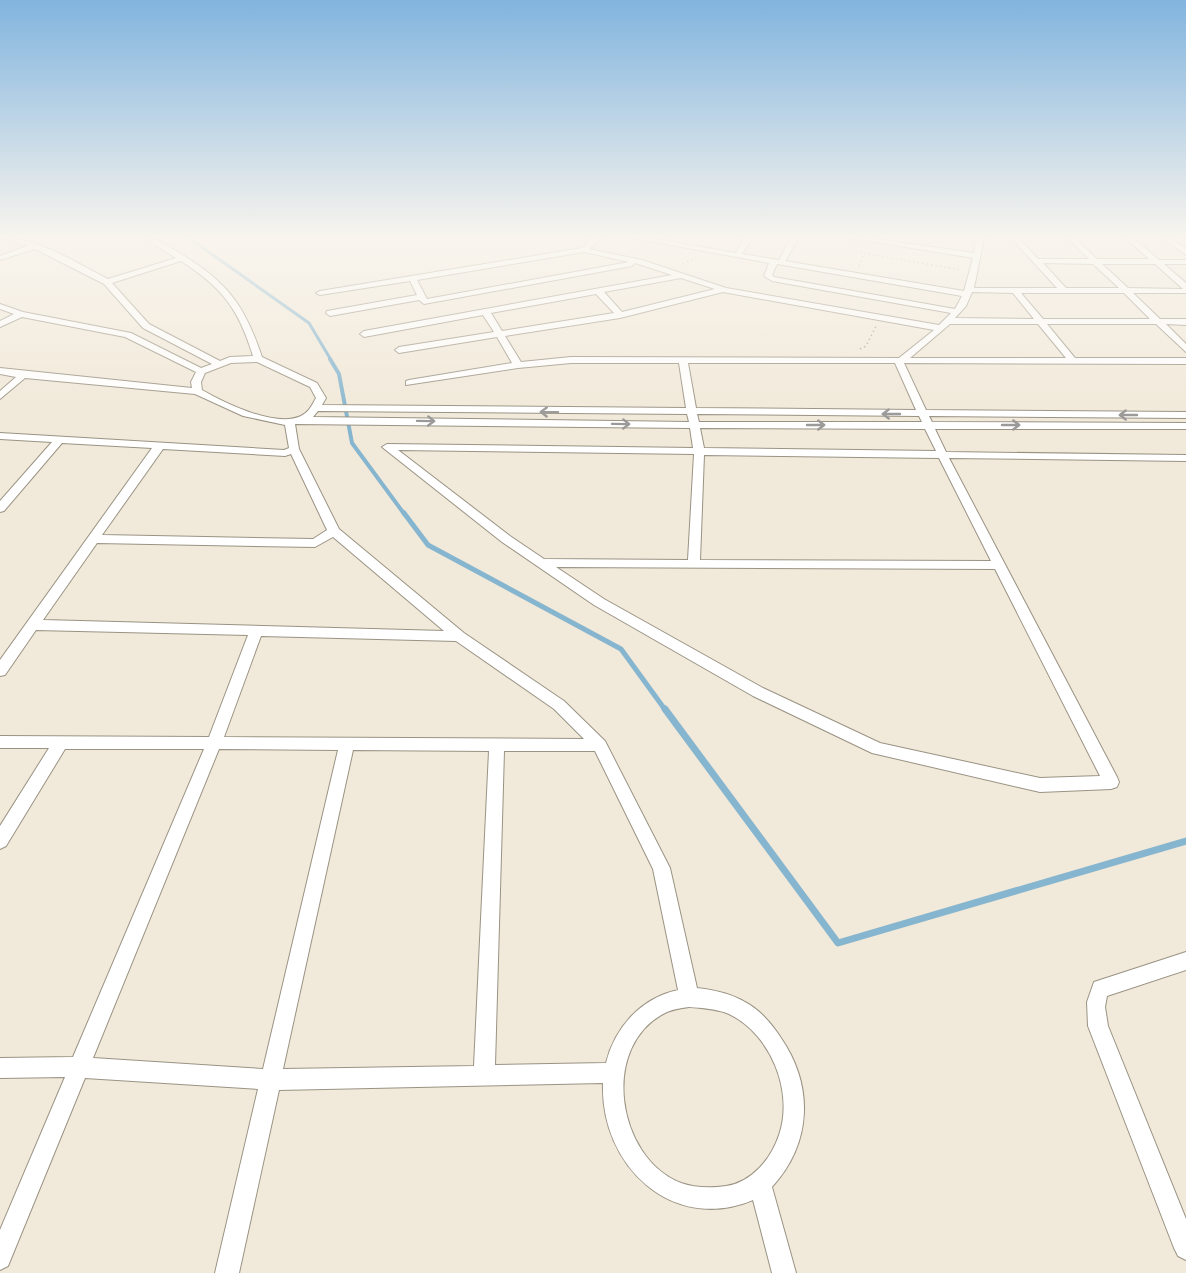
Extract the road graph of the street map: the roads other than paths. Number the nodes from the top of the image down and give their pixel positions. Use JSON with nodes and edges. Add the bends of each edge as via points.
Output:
{"nodes":[{"id":1,"x":121,"y":297,"type":"edge"},
{"id":2,"x":230,"y":297,"type":"edge"},
{"id":3,"x":418,"y":297,"type":"edge"},
{"id":4,"x":420,"y":297,"type":"edge"},
{"id":5,"x":467,"y":297,"type":"edge"},
{"id":6,"x":530,"y":297,"type":"edge"},
{"id":7,"x":604,"y":297,"type":"edge"},
{"id":8,"x":694,"y":297,"type":"edge"},
{"id":9,"x":768,"y":297,"type":"edge"},
{"id":10,"x":875,"y":297,"type":"edge"},
{"id":11,"x":964,"y":297,"type":"edge"},
{"id":12,"x":1021,"y":297,"type":"edge"},
{"id":13,"x":1133,"y":297,"type":"edge"},
{"id":14,"x":0,"y":306,"type":"edge"},
{"id":15,"x":486,"y":312,"type":"junction"},
{"id":16,"x":957,"y":312,"type":"junction"},
{"id":17,"x":330,"y":313,"type":"dead end"},
{"id":18,"x":21,"y":314,"type":"junction"},
{"id":19,"x":620,"y":315,"type":"junction"},
{"id":20,"x":1039,"y":321,"type":"junction"},
{"id":21,"x":1158,"y":322,"type":"junction"},
{"id":22,"x":1186,"y":322,"type":"edge"},
{"id":23,"x":0,"y":324,"type":"edge"},
{"id":24,"x":942,"y":324,"type":"junction"},
{"id":25,"x":146,"y":326,"type":"junction"},
{"id":26,"x":363,"y":334,"type":"dead end"},
{"id":27,"x":128,"y":335,"type":"junction"},
{"id":28,"x":500,"y":335,"type":"junction"},
{"id":29,"x":1186,"y":349,"type":"edge"},
{"id":30,"x":399,"y":350,"type":"dead end"},
{"id":31,"x":258,"y":359,"type":"junction"},
{"id":32,"x":683,"y":361,"type":"junction"},
{"id":33,"x":1073,"y":361,"type":"junction"},
{"id":34,"x":1186,"y":361,"type":"edge"},
{"id":35,"x":899,"y":362,"type":"junction"},
{"id":36,"x":218,"y":363,"type":"junction"},
{"id":37,"x":518,"y":365,"type":"junction"},
{"id":38,"x":2,"y":371,"type":"edge"},
{"id":39,"x":201,"y":371,"type":"junction"},
{"id":40,"x":24,"y":375,"type":"junction"},
{"id":41,"x":409,"y":383,"type":"dead end"},
{"id":42,"x":197,"y":391,"type":"junction"},
{"id":43,"x":0,"y":396,"type":"edge"},
{"id":44,"x":316,"y":408,"type":"junction"},
{"id":45,"x":692,"y":413,"type":"junction"},
{"id":46,"x":923,"y":414,"type":"junction"},
{"id":47,"x":334,"y":415,"type":"junction"},
{"id":48,"x":368,"y":415,"type":"junction"},
{"id":49,"x":1186,"y":415,"type":"edge"},
{"id":50,"x":295,"y":421,"type":"junction"},
{"id":51,"x":694,"y":425,"type":"junction"},
{"id":52,"x":928,"y":425,"type":"junction"},
{"id":53,"x":1186,"y":426,"type":"edge"},
{"id":54,"x":0,"y":436,"type":"edge"},
{"id":55,"x":60,"y":439,"type":"junction"},
{"id":56,"x":160,"y":445,"type":"junction"},
{"id":57,"x":294,"y":448,"type":"junction"},
{"id":58,"x":699,"y":452,"type":"junction"},
{"id":59,"x":943,"y":456,"type":"junction"},
{"id":60,"x":1186,"y":459,"type":"edge"},
{"id":61,"x":0,"y":508,"type":"edge"},
{"id":62,"x":333,"y":531,"type":"junction"},
{"id":63,"x":93,"y":539,"type":"junction"},
{"id":64,"x":541,"y":563,"type":"junction"},
{"id":65,"x":694,"y":563,"type":"junction"},
{"id":66,"x":999,"y":565,"type":"junction"},
{"id":67,"x":32,"y":625,"type":"junction"},
{"id":68,"x":256,"y":631,"type":"junction"},
{"id":69,"x":459,"y":636,"type":"junction"},
{"id":70,"x":0,"y":671,"type":"edge"},
{"id":71,"x":0,"y":742,"type":"edge"},
{"id":72,"x":61,"y":742,"type":"junction"},
{"id":73,"x":214,"y":743,"type":"junction"},
{"id":74,"x":347,"y":744,"type":"junction"},
{"id":75,"x":497,"y":744,"type":"junction"},
{"id":76,"x":600,"y":745,"type":"junction"},
{"id":77,"x":0,"y":841,"type":"edge"},
{"id":78,"x":1186,"y":961,"type":"edge"},
{"id":79,"x":689,"y":997,"type":"junction"},
{"id":80,"x":79,"y":1067,"type":"junction"},
{"id":81,"x":0,"y":1068,"type":"edge"},
{"id":82,"x":613,"y":1073,"type":"junction"},
{"id":83,"x":484,"y":1077,"type":"junction"},
{"id":84,"x":270,"y":1080,"type":"junction"},
{"id":85,"x":760,"y":1184,"type":"junction"},
{"id":86,"x":1186,"y":1248,"type":"edge"},
{"id":87,"x":0,"y":1258,"type":"edge"},
{"id":88,"x":226,"y":1273,"type":"edge"},
{"id":89,"x":784,"y":1273,"type":"edge"}],
"edges":[{"from":1,"to":25,"type":"street"},
{"from":2,"to":31,"type":"street","via":[[247,324]]},
{"from":3,"to":17,"type":"street"},
{"from":4,"to":5,"type":"street","via":[[424,302]]},
{"from":6,"to":15,"type":"street"},
{"from":7,"to":19,"type":"street"},
{"from":8,"to":19,"type":"street"},
{"from":9,"to":24,"type":"street"},
{"from":10,"to":16,"type":"street"},
{"from":11,"to":16,"type":"street"},
{"from":12,"to":20,"type":"street"},
{"from":13,"to":21,"type":"street"},
{"from":14,"to":18,"type":"street"},
{"from":15,"to":26,"type":"street"},
{"from":15,"to":28,"type":"street"},
{"from":16,"to":24,"type":"street"},
{"from":18,"to":23,"type":"street"},
{"from":18,"to":27,"type":"street"},
{"from":19,"to":28,"type":"street"},
{"from":20,"to":21,"type":"street"},
{"from":20,"to":24,"type":"street"},
{"from":20,"to":33,"type":"street"},
{"from":21,"to":22,"type":"street"},
{"from":21,"to":29,"type":"street"},
{"from":24,"to":35,"type":"street"},
{"from":25,"to":27,"type":"street"},
{"from":25,"to":36,"type":"street"},
{"from":27,"to":39,"type":"street"},
{"from":28,"to":30,"type":"street"},
{"from":28,"to":37,"type":"street"},
{"from":31,"to":36,"type":"street"},
{"from":31,"to":44,"type":"street","via":[[314,385],[321,398]]},
{"from":32,"to":35,"type":"street"},
{"from":32,"to":37,"type":"street","via":[[571,360]]},
{"from":32,"to":45,"type":"street"},
{"from":33,"to":34,"type":"street"},
{"from":33,"to":35,"type":"street"},
{"from":35,"to":46,"type":"street"},
{"from":36,"to":39,"type":"street"},
{"from":37,"to":41,"type":"street"},
{"from":38,"to":40,"type":"street"},
{"from":39,"to":42,"type":"street"},
{"from":40,"to":42,"type":"street"},
{"from":40,"to":43,"type":"street"},
{"from":42,"to":50,"type":"street","via":[[247,414]]},
{"from":44,"to":47,"type":"street"},
{"from":44,"to":50,"type":"street"},
{"from":46,"to":45,"type":"street","one_way":true},
{"from":45,"to":48,"type":"street","one_way":true},
{"from":45,"to":51,"type":"street"},
{"from":49,"to":46,"type":"street","one_way":true},
{"from":46,"to":52,"type":"street"},
{"from":47,"to":48,"type":"street"},
{"from":47,"to":50,"type":"street"},
{"from":48,"to":51,"type":"street","one_way":true},
{"from":50,"to":57,"type":"street"},
{"from":51,"to":52,"type":"street","one_way":true},
{"from":51,"to":58,"type":"street"},
{"from":52,"to":53,"type":"street","one_way":true},
{"from":52,"to":59,"type":"street"},
{"from":54,"to":55,"type":"street"},
{"from":55,"to":56,"type":"street"},
{"from":55,"to":61,"type":"street"},
{"from":56,"to":57,"type":"street","via":[[285,453]]},
{"from":56,"to":63,"type":"street"},
{"from":57,"to":62,"type":"street"},
{"from":58,"to":59,"type":"street"},
{"from":58,"to":64,"type":"street","via":[[387,447]]},
{"from":58,"to":65,"type":"street"},
{"from":59,"to":60,"type":"street"},
{"from":59,"to":66,"type":"street"},
{"from":62,"to":63,"type":"street","via":[[315,543]]},
{"from":62,"to":69,"type":"street"},
{"from":63,"to":67,"type":"street"},
{"from":64,"to":65,"type":"street"},
{"from":64,"to":66,"type":"street","via":[[599,602],[748,686],[877,749],[1040,785],[1111,782]]},
{"from":65,"to":66,"type":"street"},
{"from":67,"to":68,"type":"street"},
{"from":67,"to":70,"type":"street"},
{"from":68,"to":69,"type":"street"},
{"from":68,"to":73,"type":"street"},
{"from":69,"to":76,"type":"street","via":[[559,705]]},
{"from":71,"to":72,"type":"street"},
{"from":72,"to":73,"type":"street"},
{"from":72,"to":77,"type":"street"},
{"from":73,"to":74,"type":"street"},
{"from":73,"to":80,"type":"street"},
{"from":74,"to":75,"type":"street"},
{"from":74,"to":84,"type":"street"},
{"from":75,"to":76,"type":"street"},
{"from":75,"to":83,"type":"street"},
{"from":76,"to":79,"type":"street","via":[[661,868]]},
{"from":78,"to":86,"type":"street","via":[[1101,989],[1095,999],[1098,1026]]},
{"from":79,"to":82,"type":"street","via":[[662,1004],[639,1020],[622,1043]]},
{"from":79,"to":85,"type":"street","via":[[717,1000],[744,1012],[767,1034],[785,1062],[794,1094],[792,1128],[781,1159]]},
{"from":80,"to":81,"type":"street"},
{"from":80,"to":84,"type":"street"},
{"from":80,"to":87,"type":"street"},
{"from":82,"to":83,"type":"street"},
{"from":82,"to":85,"type":"street","via":[[613,1106],[623,1139],[642,1167],[669,1189],[711,1199],[732,1197]]},
{"from":83,"to":84,"type":"street"},
{"from":84,"to":88,"type":"street"},
{"from":85,"to":89,"type":"street"}]}
